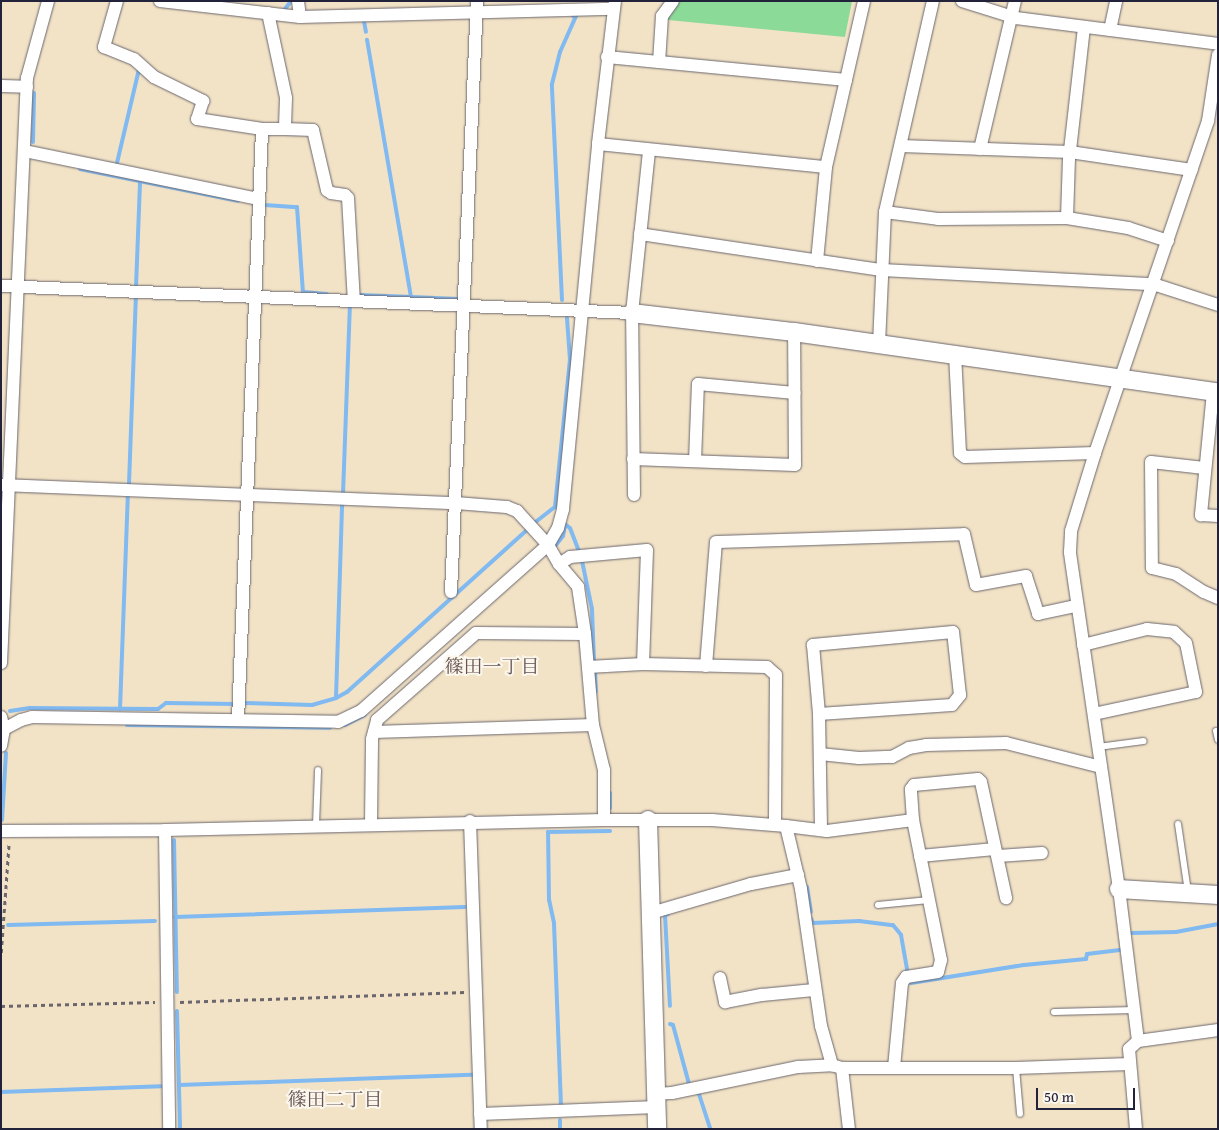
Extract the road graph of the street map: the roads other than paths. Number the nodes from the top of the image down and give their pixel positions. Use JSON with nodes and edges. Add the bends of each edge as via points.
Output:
{"nodes":[{"id":1,"x":48,"y":1,"type":"edge"},
{"id":2,"x":117,"y":1,"type":"edge"},
{"id":3,"x":160,"y":1,"type":"edge"},
{"id":4,"x":298,"y":1,"type":"edge"},
{"id":5,"x":673,"y":1,"type":"edge"},
{"id":6,"x":864,"y":1,"type":"edge"},
{"id":7,"x":933,"y":1,"type":"edge"},
{"id":8,"x":962,"y":1,"type":"edge"},
{"id":9,"x":1016,"y":1,"type":"edge"},
{"id":10,"x":1116,"y":1,"type":"edge"},
{"id":11,"x":614,"y":5,"type":"edge"},
{"id":12,"x":476,"y":6,"type":"edge"},
{"id":13,"x":268,"y":13,"type":"junction"},
{"id":14,"x":300,"y":17,"type":"junction"},
{"id":15,"x":1012,"y":17,"type":"junction"},
{"id":16,"x":1084,"y":27,"type":"junction"},
{"id":17,"x":1110,"y":30,"type":"junction"},
{"id":18,"x":1218,"y":44,"type":"edge"},
{"id":19,"x":1218,"y":56,"type":"edge"},
{"id":20,"x":607,"y":57,"type":"junction"},
{"id":21,"x":659,"y":62,"type":"junction"},
{"id":22,"x":846,"y":80,"type":"junction"},
{"id":23,"x":1,"y":86,"type":"edge"},
{"id":24,"x":26,"y":87,"type":"junction"},
{"id":25,"x":262,"y":129,"type":"junction"},
{"id":26,"x":285,"y":130,"type":"junction"},
{"id":27,"x":598,"y":144,"type":"junction"},
{"id":28,"x":901,"y":146,"type":"junction"},
{"id":29,"x":980,"y":149,"type":"junction"},
{"id":30,"x":649,"y":150,"type":"junction"},
{"id":31,"x":25,"y":151,"type":"junction"},
{"id":32,"x":1070,"y":152,"type":"junction"},
{"id":33,"x":826,"y":167,"type":"junction"},
{"id":34,"x":1192,"y":170,"type":"junction"},
{"id":35,"x":259,"y":199,"type":"junction"},
{"id":36,"x":885,"y":212,"type":"junction"},
{"id":37,"x":1066,"y":218,"type":"junction"},
{"id":38,"x":640,"y":234,"type":"junction"},
{"id":39,"x":1168,"y":241,"type":"junction"},
{"id":40,"x":817,"y":261,"type":"junction"},
{"id":41,"x":882,"y":270,"type":"junction"},
{"id":42,"x":1152,"y":284,"type":"junction"},
{"id":43,"x":1,"y":286,"type":"edge"},
{"id":44,"x":18,"y":286,"type":"junction"},
{"id":45,"x":254,"y":297,"type":"junction"},
{"id":46,"x":354,"y":301,"type":"junction"},
{"id":47,"x":465,"y":305,"type":"junction"},
{"id":48,"x":1218,"y":305,"type":"edge"},
{"id":49,"x":582,"y":310,"type":"junction"},
{"id":50,"x":632,"y":313,"type":"junction"},
{"id":51,"x":794,"y":332,"type":"junction"},
{"id":52,"x":879,"y":344,"type":"junction"},
{"id":53,"x":955,"y":354,"type":"junction"},
{"id":54,"x":1120,"y":378,"type":"junction"},
{"id":55,"x":1215,"y":392,"type":"edge"},
{"id":56,"x":795,"y":393,"type":"junction"},
{"id":57,"x":1094,"y":453,"type":"junction"},
{"id":58,"x":633,"y":459,"type":"junction"},
{"id":59,"x":695,"y":461,"type":"junction"},
{"id":60,"x":1204,"y":468,"type":"junction"},
{"id":61,"x":5,"y":486,"type":"edge"},
{"id":62,"x":246,"y":495,"type":"junction"},
{"id":63,"x":634,"y":495,"type":"dead end"},
{"id":64,"x":456,"y":503,"type":"junction"},
{"id":65,"x":1218,"y":516,"type":"edge"},
{"id":66,"x":548,"y":546,"type":"junction"},
{"id":67,"x":559,"y":564,"type":"junction"},
{"id":68,"x":451,"y":592,"type":"dead end"},
{"id":69,"x":1218,"y":598,"type":"edge"},
{"id":70,"x":1078,"y":606,"type":"junction"},
{"id":71,"x":585,"y":634,"type":"junction"},
{"id":72,"x":1083,"y":645,"type":"junction"},
{"id":73,"x":1,"y":663,"type":"edge"},
{"id":74,"x":643,"y":664,"type":"junction"},
{"id":75,"x":706,"y":666,"type":"junction"},
{"id":76,"x":588,"y":667,"type":"junction"},
{"id":77,"x":819,"y":714,"type":"junction"},
{"id":78,"x":1094,"y":714,"type":"junction"},
{"id":79,"x":238,"y":720,"type":"junction"},
{"id":80,"x":2,"y":723,"type":"edge"},
{"id":81,"x":593,"y":725,"type":"junction"},
{"id":82,"x":1216,"y":731,"type":"dead end"},
{"id":83,"x":374,"y":732,"type":"junction"},
{"id":84,"x":1144,"y":740,"type":"dead end"},
{"id":85,"x":1218,"y":740,"type":"edge"},
{"id":86,"x":1,"y":746,"type":"edge"},
{"id":87,"x":1098,"y":747,"type":"junction"},
{"id":88,"x":820,"y":754,"type":"junction"},
{"id":89,"x":1102,"y":767,"type":"junction"},
{"id":90,"x":318,"y":770,"type":"dead end"},
{"id":91,"x":604,"y":820,"type":"junction"},
{"id":92,"x":648,"y":820,"type":"junction"},
{"id":93,"x":913,"y":820,"type":"junction"},
{"id":94,"x":470,"y":821,"type":"junction"},
{"id":95,"x":371,"y":824,"type":"junction"},
{"id":96,"x":1178,"y":824,"type":"dead end"},
{"id":97,"x":781,"y":825,"type":"junction"},
{"id":98,"x":316,"y":826,"type":"junction"},
{"id":99,"x":6,"y":830,"type":"edge"},
{"id":100,"x":165,"y":830,"type":"junction"},
{"id":101,"x":821,"y":830,"type":"junction"},
{"id":102,"x":997,"y":852,"type":"junction"},
{"id":103,"x":1042,"y":852,"type":"dead end"},
{"id":104,"x":920,"y":856,"type":"junction"},
{"id":105,"x":798,"y":875,"type":"junction"},
{"id":106,"x":1119,"y":889,"type":"junction"},
{"id":107,"x":1189,"y":893,"type":"junction"},
{"id":108,"x":1218,"y":895,"type":"edge"},
{"id":109,"x":1006,"y":898,"type":"dead end"},
{"id":110,"x":929,"y":900,"type":"junction"},
{"id":111,"x":878,"y":905,"type":"dead end"},
{"id":112,"x":651,"y":913,"type":"junction"},
{"id":113,"x":720,"y":978,"type":"dead end"},
{"id":114,"x":814,"y":990,"type":"junction"},
{"id":115,"x":1134,"y":1010,"type":"junction"},
{"id":116,"x":1054,"y":1012,"type":"dead end"},
{"id":117,"x":1218,"y":1030,"type":"edge"},
{"id":118,"x":1138,"y":1041,"type":"junction"},
{"id":119,"x":1130,"y":1064,"type":"junction"},
{"id":120,"x":837,"y":1066,"type":"junction"},
{"id":121,"x":894,"y":1068,"type":"junction"},
{"id":122,"x":1016,"y":1068,"type":"junction"},
{"id":123,"x":657,"y":1100,"type":"junction"},
{"id":124,"x":480,"y":1114,"type":"junction"},
{"id":125,"x":1020,"y":1114,"type":"dead end"},
{"id":126,"x":169,"y":1129,"type":"edge"},
{"id":127,"x":481,"y":1129,"type":"edge"},
{"id":128,"x":657,"y":1129,"type":"edge"},
{"id":129,"x":848,"y":1129,"type":"edge"},
{"id":130,"x":1136,"y":1129,"type":"edge"}],
"edges":[{"from":1,"to":24,"type":"street"},
{"from":2,"to":25,"type":"street","via":[[104,47],[134,58],[154,77],[203,101],[197,119]]},
{"from":3,"to":13,"type":"street"},
{"from":4,"to":14,"type":"street"},
{"from":5,"to":21,"type":"street","via":[[662,16]]},
{"from":6,"to":22,"type":"street"},
{"from":7,"to":28,"type":"street"},
{"from":8,"to":15,"type":"street"},
{"from":9,"to":15,"type":"street"},
{"from":10,"to":17,"type":"street"},
{"from":11,"to":12,"type":"street"},
{"from":11,"to":20,"type":"street"},
{"from":12,"to":14,"type":"street"},
{"from":12,"to":47,"type":"street"},
{"from":13,"to":14,"type":"street"},
{"from":13,"to":26,"type":"street","via":[[286,98]]},
{"from":15,"to":16,"type":"street"},
{"from":15,"to":29,"type":"street"},
{"from":16,"to":17,"type":"street"},
{"from":16,"to":32,"type":"street"},
{"from":17,"to":18,"type":"street"},
{"from":19,"to":34,"type":"street","via":[[1208,120]]},
{"from":20,"to":21,"type":"street"},
{"from":20,"to":27,"type":"street"},
{"from":21,"to":22,"type":"street"},
{"from":22,"to":33,"type":"street"},
{"from":23,"to":24,"type":"street"},
{"from":24,"to":31,"type":"street"},
{"from":25,"to":26,"type":"street"},
{"from":25,"to":35,"type":"street"},
{"from":26,"to":46,"type":"street","via":[[313,130],[327,190],[348,198]]},
{"from":27,"to":30,"type":"street"},
{"from":27,"to":49,"type":"street"},
{"from":28,"to":29,"type":"street"},
{"from":28,"to":36,"type":"street"},
{"from":29,"to":32,"type":"street"},
{"from":30,"to":33,"type":"street"},
{"from":30,"to":38,"type":"street"},
{"from":31,"to":35,"type":"street"},
{"from":31,"to":44,"type":"street"},
{"from":32,"to":34,"type":"street"},
{"from":32,"to":37,"type":"street"},
{"from":33,"to":40,"type":"street"},
{"from":34,"to":39,"type":"street"},
{"from":35,"to":45,"type":"street"},
{"from":36,"to":37,"type":"street","via":[[938,219]]},
{"from":36,"to":41,"type":"street"},
{"from":37,"to":39,"type":"street","via":[[1128,228]]},
{"from":38,"to":40,"type":"street"},
{"from":38,"to":50,"type":"street"},
{"from":39,"to":42,"type":"street"},
{"from":40,"to":41,"type":"street"},
{"from":41,"to":42,"type":"street"},
{"from":41,"to":52,"type":"street"},
{"from":42,"to":48,"type":"street"},
{"from":42,"to":54,"type":"street"},
{"from":43,"to":44,"type":"street"},
{"from":44,"to":45,"type":"street"},
{"from":44,"to":61,"type":"street"},
{"from":45,"to":46,"type":"street"},
{"from":45,"to":62,"type":"street"},
{"from":46,"to":47,"type":"street"},
{"from":47,"to":49,"type":"street"},
{"from":47,"to":64,"type":"street"},
{"from":49,"to":50,"type":"street"},
{"from":49,"to":66,"type":"street","via":[[563,509],[558,528]]},
{"from":50,"to":51,"type":"street"},
{"from":50,"to":58,"type":"street"},
{"from":51,"to":52,"type":"street"},
{"from":51,"to":56,"type":"street"},
{"from":52,"to":53,"type":"street"},
{"from":53,"to":54,"type":"street"},
{"from":53,"to":57,"type":"street","via":[[960,453],[965,457]]},
{"from":54,"to":55,"type":"street"},
{"from":54,"to":57,"type":"street"},
{"from":55,"to":60,"type":"street"},
{"from":56,"to":59,"type":"street","via":[[795,465]]},
{"from":56,"to":59,"type":"street","via":[[698,384]]},
{"from":57,"to":70,"type":"street","via":[[1071,532],[1070,552]]},
{"from":58,"to":59,"type":"street"},
{"from":58,"to":63,"type":"street"},
{"from":60,"to":65,"type":"street","via":[[1201,515]]},
{"from":60,"to":69,"type":"street","via":[[1151,462],[1152,568],[1176,574]]},
{"from":61,"to":62,"type":"street"},
{"from":61,"to":73,"type":"street"},
{"from":62,"to":64,"type":"street"},
{"from":62,"to":79,"type":"street"},
{"from":64,"to":66,"type":"street","via":[[507,507],[517,511]]},
{"from":64,"to":68,"type":"street"},
{"from":66,"to":67,"type":"street"},
{"from":66,"to":79,"type":"street","via":[[353,716],[323,723]]},
{"from":67,"to":71,"type":"street","via":[[578,587]]},
{"from":67,"to":74,"type":"street","via":[[570,557],[647,550]]},
{"from":70,"to":72,"type":"street"},
{"from":70,"to":75,"type":"street","via":[[1038,614],[1026,576],[976,585],[964,534],[716,542]]},
{"from":71,"to":76,"type":"street"},
{"from":71,"to":83,"type":"street","via":[[476,633],[378,720]]},
{"from":72,"to":78,"type":"street"},
{"from":72,"to":78,"type":"street","via":[[1147,629],[1174,632],[1186,642],[1196,692]]},
{"from":74,"to":75,"type":"street"},
{"from":74,"to":76,"type":"street"},
{"from":75,"to":97,"type":"street","via":[[767,667],[776,675]]},
{"from":76,"to":81,"type":"street"},
{"from":77,"to":77,"type":"street","via":[[813,645],[954,632],[960,695],[952,705]]},
{"from":77,"to":88,"type":"street"},
{"from":78,"to":87,"type":"street"},
{"from":79,"to":80,"type":"street","via":[[32,717]]},
{"from":80,"to":86,"type":"street"},
{"from":81,"to":83,"type":"street"},
{"from":81,"to":91,"type":"street","via":[[604,770]]},
{"from":82,"to":85,"type":"lane"},
{"from":83,"to":95,"type":"street"},
{"from":84,"to":87,"type":"lane"},
{"from":87,"to":89,"type":"street"},
{"from":88,"to":89,"type":"street","via":[[892,757],[908,748],[926,745],[1006,743]]},
{"from":88,"to":101,"type":"street"},
{"from":89,"to":106,"type":"street"},
{"from":90,"to":98,"type":"lane"},
{"from":91,"to":92,"type":"street"},
{"from":91,"to":94,"type":"street"},
{"from":92,"to":97,"type":"street"},
{"from":92,"to":112,"type":"street"},
{"from":93,"to":101,"type":"street"},
{"from":93,"to":102,"type":"street","via":[[911,789],[914,785],[978,779],[982,782]]},
{"from":93,"to":104,"type":"street"},
{"from":94,"to":95,"type":"street"},
{"from":94,"to":124,"type":"street"},
{"from":95,"to":98,"type":"street"},
{"from":96,"to":107,"type":"lane"},
{"from":97,"to":101,"type":"street"},
{"from":97,"to":105,"type":"street"},
{"from":98,"to":100,"type":"street"},
{"from":99,"to":100,"type":"street"},
{"from":100,"to":126,"type":"street"},
{"from":102,"to":103,"type":"street"},
{"from":102,"to":104,"type":"street"},
{"from":102,"to":109,"type":"street"},
{"from":104,"to":110,"type":"street"},
{"from":105,"to":112,"type":"street","via":[[750,884]]},
{"from":105,"to":114,"type":"street"},
{"from":106,"to":107,"type":"street"},
{"from":106,"to":115,"type":"street"},
{"from":107,"to":108,"type":"street"},
{"from":110,"to":111,"type":"lane"},
{"from":110,"to":121,"type":"street","via":[[940,966],[938,972],[906,977],[902,983]]},
{"from":112,"to":123,"type":"street"},
{"from":113,"to":114,"type":"street","via":[[725,1002]]},
{"from":114,"to":120,"type":"street","via":[[820,1026]]},
{"from":115,"to":116,"type":"lane"},
{"from":115,"to":118,"type":"street"},
{"from":117,"to":118,"type":"street"},
{"from":118,"to":119,"type":"street","via":[[1128,1048]]},
{"from":119,"to":122,"type":"street"},
{"from":119,"to":130,"type":"street"},
{"from":120,"to":121,"type":"street"},
{"from":120,"to":123,"type":"street","via":[[798,1067],[672,1093]]},
{"from":120,"to":129,"type":"street"},
{"from":121,"to":122,"type":"street"},
{"from":122,"to":125,"type":"lane"},
{"from":123,"to":124,"type":"street"},
{"from":123,"to":128,"type":"street"},
{"from":124,"to":127,"type":"street"}]}
